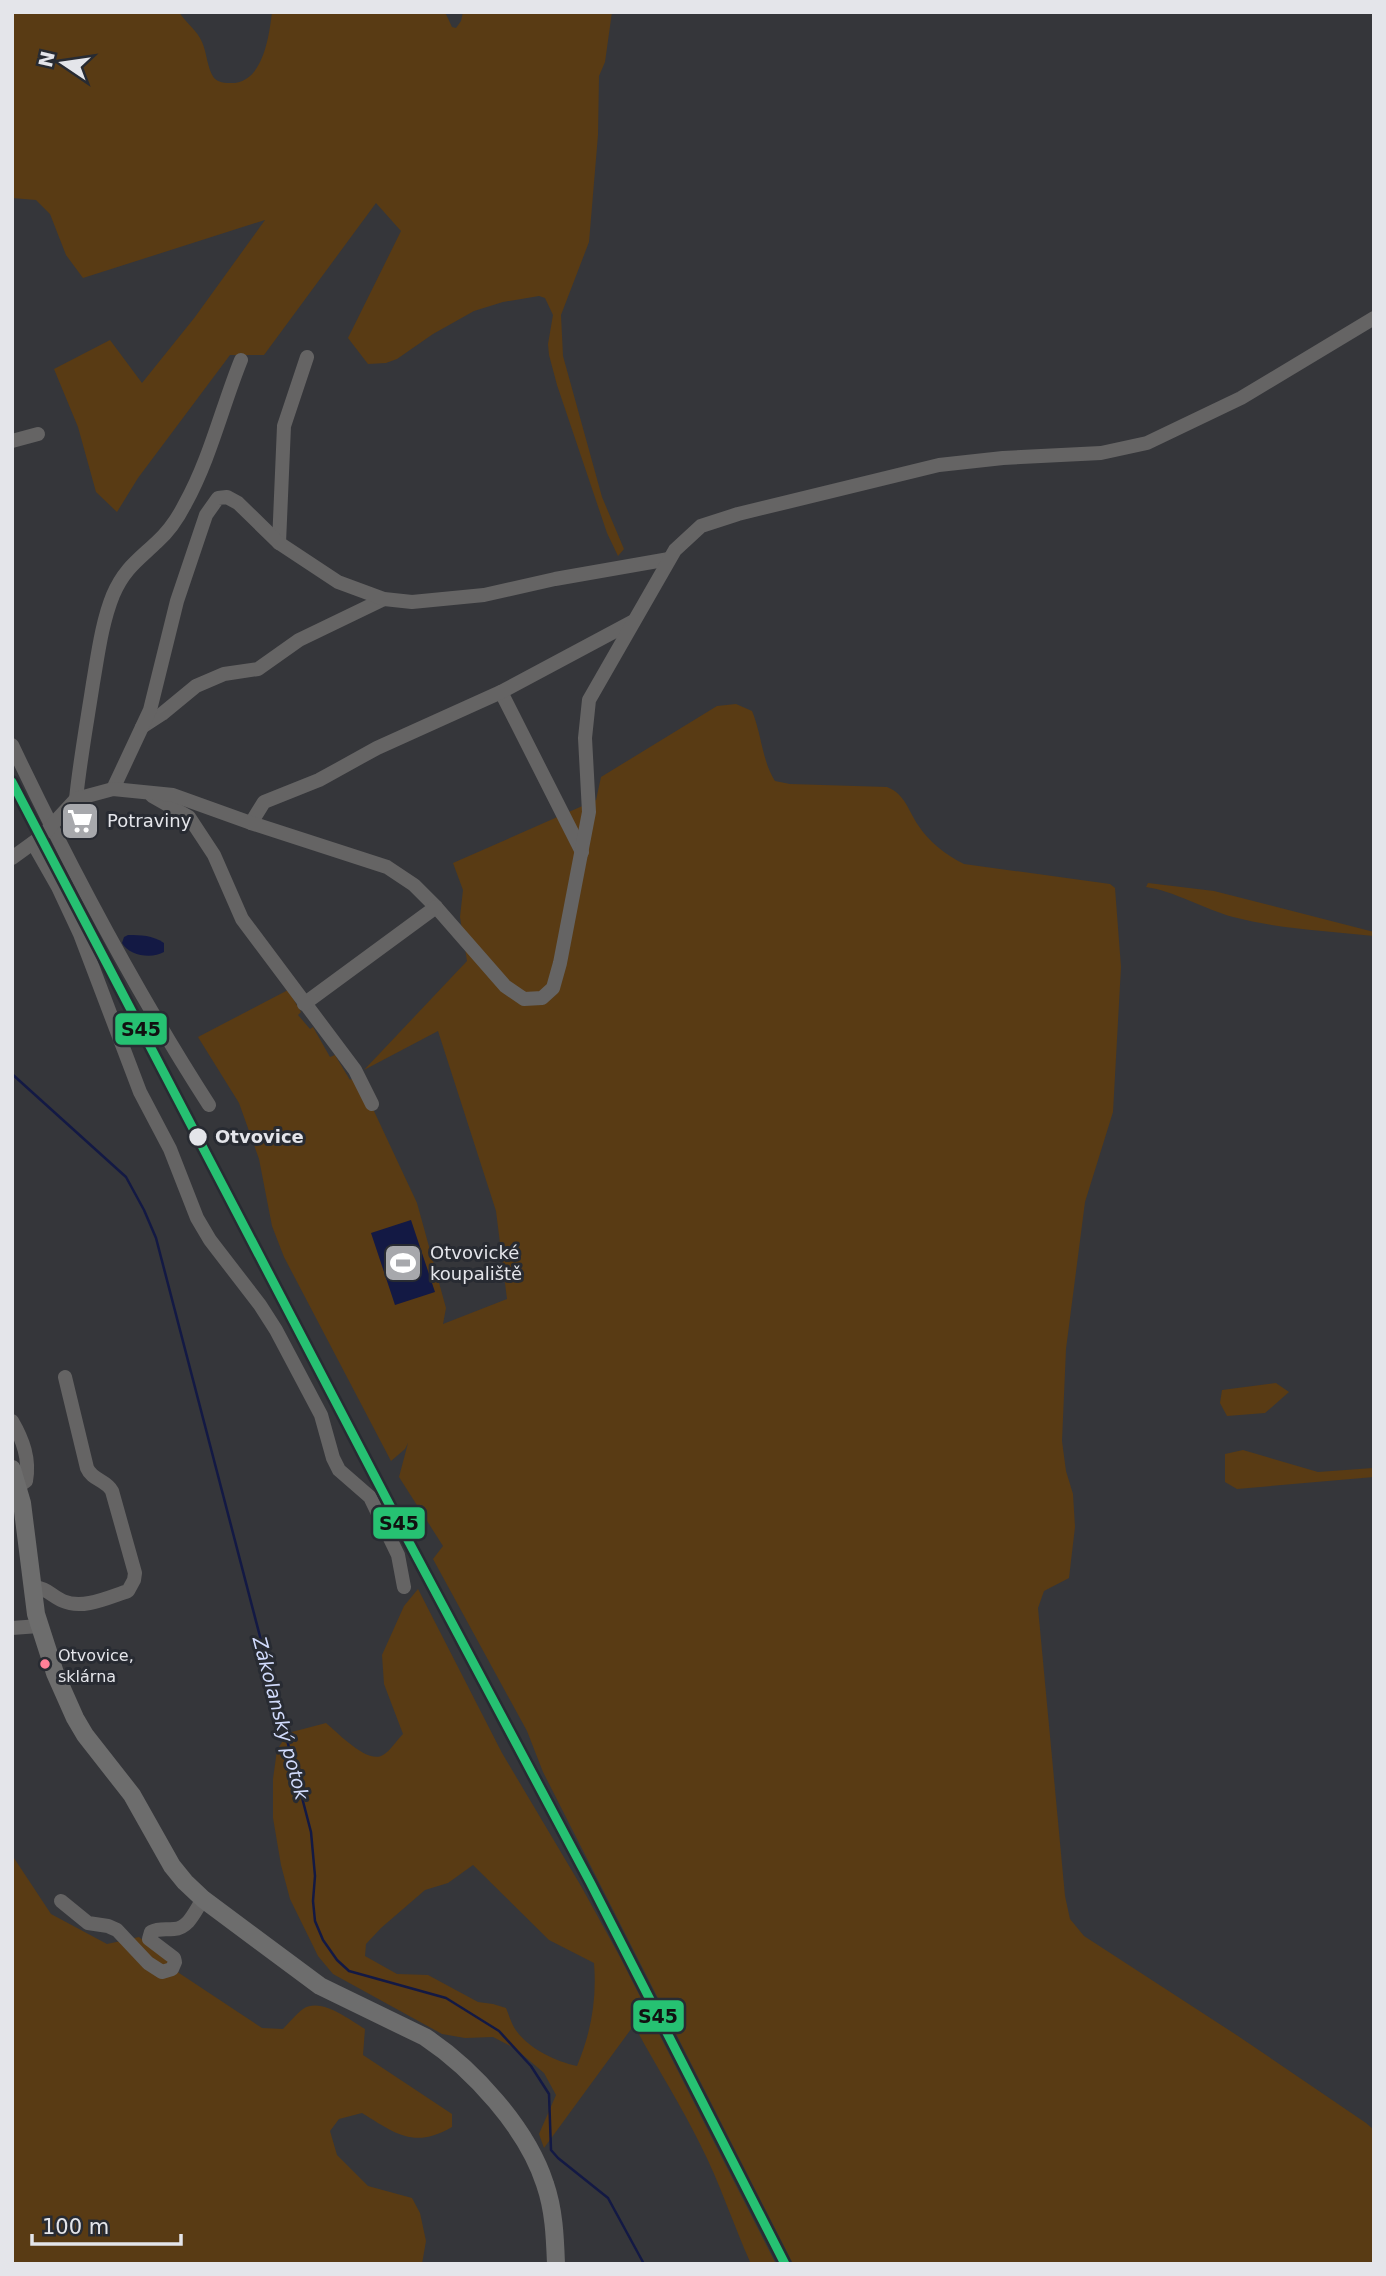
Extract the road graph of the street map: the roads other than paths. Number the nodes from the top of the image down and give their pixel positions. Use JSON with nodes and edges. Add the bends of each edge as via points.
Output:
{"nodes":[{"id":1,"x":1374,"y":318,"type":"edge"},
{"id":2,"x":307,"y":357,"type":"dead end"},
{"id":3,"x":241,"y":360,"type":"dead end"},
{"id":4,"x":38,"y":434,"type":"dead end"},
{"id":5,"x":12,"y":441,"type":"edge"},
{"id":6,"x":279,"y":543,"type":"junction"},
{"id":7,"x":669,"y":559,"type":"junction"},
{"id":8,"x":384,"y":599,"type":"junction"},
{"id":9,"x":633,"y":622,"type":"junction"},
{"id":10,"x":501,"y":692,"type":"junction"},
{"id":11,"x":142,"y":727,"type":"junction"},
{"id":12,"x":12,"y":745,"type":"edge"},
{"id":13,"x":113,"y":789,"type":"junction"},
{"id":14,"x":148,"y":793,"type":"junction"},
{"id":15,"x":76,"y":800,"type":"junction"},
{"id":16,"x":251,"y":823,"type":"junction"},
{"id":17,"x":51,"y":827,"type":"junction"},
{"id":18,"x":33,"y":843,"type":"junction"},
{"id":19,"x":582,"y":852,"type":"junction"},
{"id":20,"x":12,"y":858,"type":"edge"},
{"id":21,"x":436,"y":907,"type":"junction"},
{"id":22,"x":304,"y":1004,"type":"junction"},
{"id":23,"x":372,"y":1104,"type":"dead end"},
{"id":24,"x":209,"y":1105,"type":"dead end"},
{"id":25,"x":65,"y":1377,"type":"dead end"},
{"id":26,"x":12,"y":1421,"type":"edge"},
{"id":27,"x":12,"y":1469,"type":"edge"},
{"id":28,"x":18,"y":1486,"type":"junction"},
{"id":29,"x":33,"y":1587,"type":"junction"},
{"id":30,"x":404,"y":1587,"type":"dead end"},
{"id":31,"x":39,"y":1626,"type":"junction"},
{"id":32,"x":12,"y":1628,"type":"edge"},
{"id":33,"x":203,"y":1899,"type":"junction"},
{"id":34,"x":61,"y":1901,"type":"dead end"},
{"id":35,"x":555,"y":2264,"type":"edge"}],
"edges":[{"from":1,"to":7,"type":"street","via":[[1241,398],[1147,443],[1101,453],[939,465],[738,513],[701,526]]},
{"from":2,"to":6,"type":"street","via":[[284,426]]},
{"from":3,"to":15,"type":"street","via":[[186,503],[158,542],[131,564],[113,594],[100,646]]},
{"from":4,"to":5,"type":"street"},
{"from":6,"to":8,"type":"street","via":[[338,582]]},
{"from":6,"to":11,"type":"street","via":[[238,503],[218,498],[206,515],[181,588]]},
{"from":7,"to":8,"type":"street","via":[[484,595],[412,602]]},
{"from":7,"to":9,"type":"street"},
{"from":8,"to":11,"type":"street","via":[[299,640],[258,669],[224,674],[196,686]]},
{"from":9,"to":10,"type":"street"},
{"from":9,"to":19,"type":"street","via":[[589,699],[585,738],[589,812]]},
{"from":10,"to":16,"type":"street","via":[[264,802]]},
{"from":10,"to":19,"type":"street"},
{"from":11,"to":13,"type":"street"},
{"from":12,"to":17,"type":"street"},
{"from":13,"to":14,"type":"street"},
{"from":13,"to":15,"type":"street"},
{"from":14,"to":16,"type":"street","via":[[173,795]]},
{"from":14,"to":22,"type":"street","via":[[189,817],[214,855],[242,919]]},
{"from":15,"to":17,"type":"street"},
{"from":16,"to":21,"type":"street","via":[[387,867]]},
{"from":17,"to":18,"type":"street"},
{"from":17,"to":24,"type":"street","via":[[126,968]]},
{"from":18,"to":20,"type":"street"},
{"from":18,"to":30,"type":"street","via":[[80,934],[140,1092],[170,1149],[197,1218],[276,1330],[321,1415],[339,1470],[370,1497],[398,1555]]},
{"from":19,"to":21,"type":"street","via":[[561,963],[552,988],[542,998],[524,999],[505,986]]},
{"from":21,"to":22,"type":"street"},
{"from":22,"to":23,"type":"street","via":[[355,1070]]},
{"from":25,"to":29,"type":"street","via":[[87,1468],[112,1491],[134,1580],[128,1591],[80,1604]]},
{"from":26,"to":28,"type":"street","via":[[28,1470],[26,1481]]},
{"from":27,"to":28,"type":"main road"},
{"from":28,"to":29,"type":"main road"},
{"from":29,"to":31,"type":"main road"},
{"from":31,"to":32,"type":"street"},
{"from":31,"to":33,"type":"main road","via":[[85,1735],[132,1795],[172,1866]]},
{"from":33,"to":34,"type":"street","via":[[186,1924],[151,1932],[149,1939],[174,1958],[172,1969],[162,1972],[117,1930],[88,1923]]},
{"from":33,"to":35,"type":"main road","via":[[320,1986],[425,2036],[484,2088],[509,2118],[540,2169],[553,2216]]}]}
